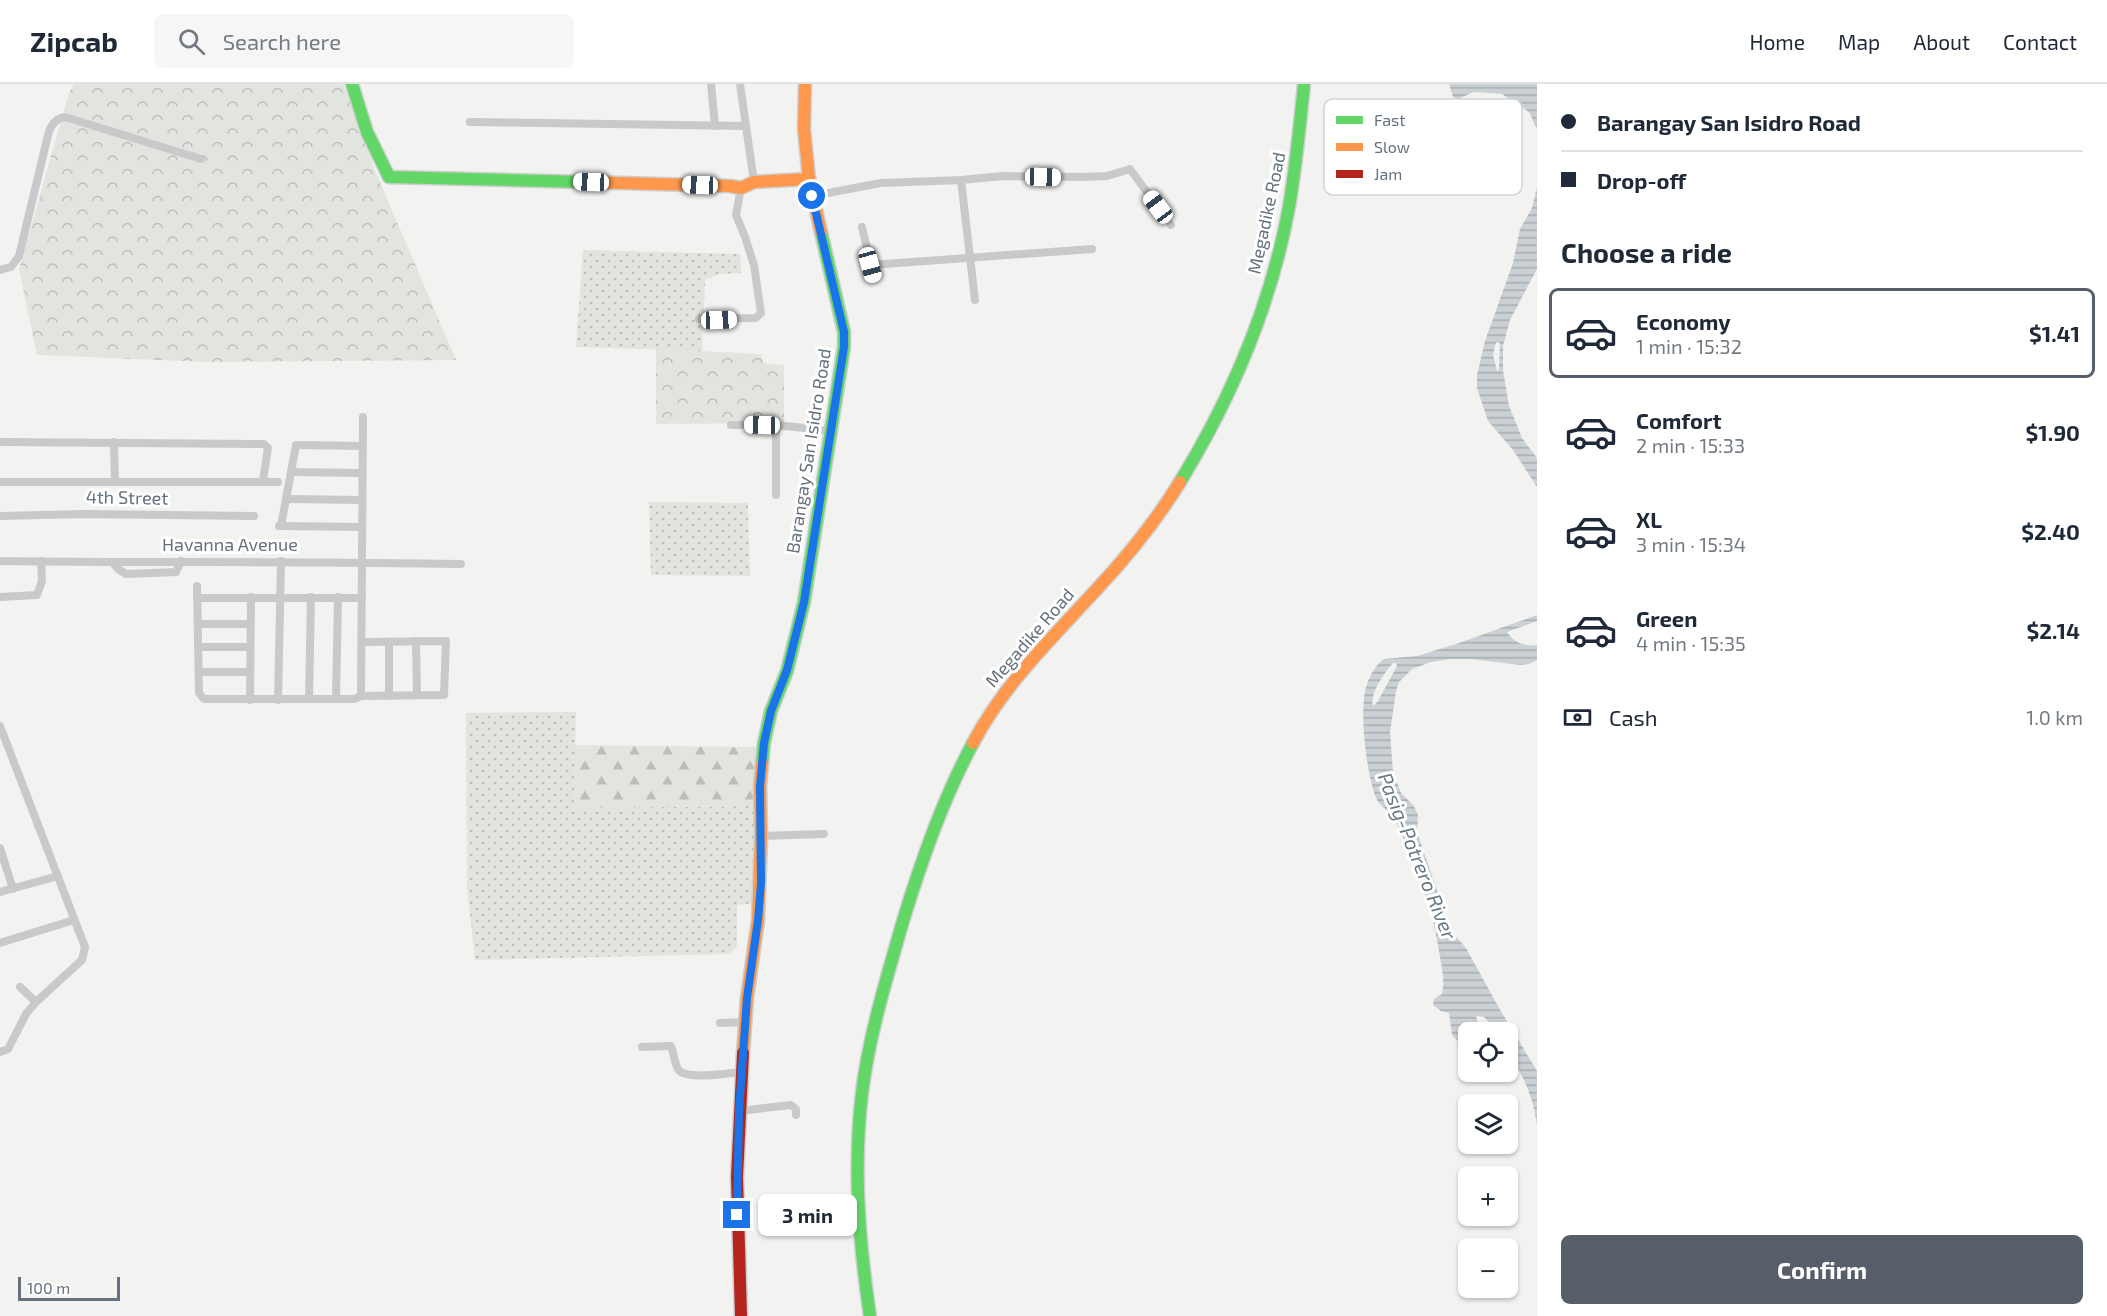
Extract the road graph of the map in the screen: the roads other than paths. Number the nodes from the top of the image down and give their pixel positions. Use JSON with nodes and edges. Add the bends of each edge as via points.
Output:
{"nodes":[{"id":1,"x":352,"y":84,"type":"edge"},
{"id":2,"x":711,"y":84,"type":"edge"},
{"id":3,"x":740,"y":84,"type":"edge"},
{"id":4,"x":805,"y":84,"type":"edge"},
{"id":5,"x":1304,"y":84,"type":"edge"},
{"id":6,"x":470,"y":122,"type":"dead end"},
{"id":7,"x":715,"y":126,"type":"junction"},
{"id":8,"x":746,"y":126,"type":"junction"},
{"id":9,"x":201,"y":159,"type":"dead end"},
{"id":10,"x":809,"y":179,"type":"junction"},
{"id":11,"x":961,"y":180,"type":"junction"},
{"id":12,"x":754,"y":182,"type":"junction"},
{"id":13,"x":741,"y":188,"type":"junction"},
{"id":14,"x":812,"y":196,"type":"junction"},
{"id":15,"x":1171,"y":225,"type":"dead end"},
{"id":16,"x":862,"y":227,"type":"dead end"},
{"id":17,"x":1092,"y":249,"type":"dead end"},
{"id":18,"x":970,"y":259,"type":"junction"},
{"id":19,"x":870,"y":265,"type":"junction"},
{"id":20,"x":0,"y":270,"type":"edge"},
{"id":21,"x":874,"y":279,"type":"dead end"},
{"id":22,"x":975,"y":300,"type":"dead end"},
{"id":23,"x":699,"y":319,"type":"dead end"},
{"id":24,"x":363,"y":417,"type":"dead end"},
{"id":25,"x":731,"y":425,"type":"dead end"},
{"id":26,"x":776,"y":425,"type":"junction"},
{"id":27,"x":832,"y":431,"type":"junction"},
{"id":28,"x":0,"y":442,"type":"edge"},
{"id":29,"x":114,"y":442,"type":"junction"},
{"id":30,"x":362,"y":446,"type":"junction"},
{"id":31,"x":291,"y":472,"type":"junction"},
{"id":32,"x":362,"y":473,"type":"junction"},
{"id":33,"x":116,"y":481,"type":"junction"},
{"id":34,"x":263,"y":481,"type":"junction"},
{"id":35,"x":0,"y":482,"type":"edge"},
{"id":36,"x":278,"y":482,"type":"dead end"},
{"id":37,"x":776,"y":495,"type":"dead end"},
{"id":38,"x":286,"y":499,"type":"junction"},
{"id":39,"x":362,"y":500,"type":"junction"},
{"id":40,"x":0,"y":516,"type":"edge"},
{"id":41,"x":254,"y":516,"type":"dead end"},
{"id":42,"x":362,"y":527,"type":"junction"},
{"id":43,"x":0,"y":561,"type":"edge"},
{"id":44,"x":41,"y":561,"type":"junction"},
{"id":45,"x":281,"y":561,"type":"junction"},
{"id":46,"x":363,"y":562,"type":"junction"},
{"id":47,"x":461,"y":564,"type":"dead end"},
{"id":48,"x":196,"y":586,"type":"dead end"},
{"id":49,"x":0,"y":597,"type":"edge"},
{"id":50,"x":197,"y":597,"type":"junction"},
{"id":51,"x":251,"y":597,"type":"junction"},
{"id":52,"x":280,"y":597,"type":"junction"},
{"id":53,"x":311,"y":597,"type":"junction"},
{"id":54,"x":338,"y":597,"type":"junction"},
{"id":55,"x":362,"y":598,"type":"junction"},
{"id":56,"x":198,"y":624,"type":"junction"},
{"id":57,"x":250,"y":624,"type":"junction"},
{"id":58,"x":416,"y":641,"type":"junction"},
{"id":59,"x":362,"y":642,"type":"junction"},
{"id":60,"x":389,"y":642,"type":"junction"},
{"id":61,"x":198,"y":647,"type":"junction"},
{"id":62,"x":250,"y":647,"type":"junction"},
{"id":63,"x":199,"y":672,"type":"junction"},
{"id":64,"x":250,"y":672,"type":"junction"},
{"id":65,"x":417,"y":695,"type":"junction"},
{"id":66,"x":362,"y":696,"type":"junction"},
{"id":67,"x":389,"y":696,"type":"junction"},
{"id":68,"x":309,"y":699,"type":"junction"},
{"id":69,"x":336,"y":699,"type":"junction"},
{"id":70,"x":249,"y":700,"type":"junction"},
{"id":71,"x":279,"y":700,"type":"junction"},
{"id":72,"x":0,"y":726,"type":"edge"},
{"id":73,"x":824,"y":834,"type":"dead end"},
{"id":74,"x":761,"y":836,"type":"junction"},
{"id":75,"x":0,"y":848,"type":"edge"},
{"id":76,"x":58,"y":876,"type":"junction"},
{"id":77,"x":13,"y":889,"type":"junction"},
{"id":78,"x":0,"y":892,"type":"edge"},
{"id":79,"x":74,"y":920,"type":"junction"},
{"id":80,"x":0,"y":943,"type":"edge"},
{"id":81,"x":20,"y":987,"type":"dead end"},
{"id":82,"x":36,"y":1002,"type":"junction"},
{"id":83,"x":746,"y":1022,"type":"junction"},
{"id":84,"x":720,"y":1023,"type":"dead end"},
{"id":85,"x":642,"y":1047,"type":"dead end"},
{"id":86,"x":0,"y":1052,"type":"edge"},
{"id":87,"x":742,"y":1072,"type":"junction"},
{"id":88,"x":739,"y":1111,"type":"junction"},
{"id":89,"x":796,"y":1115,"type":"dead end"},
{"id":90,"x":741,"y":1316,"type":"edge"},
{"id":91,"x":870,"y":1316,"type":"edge"}],
"edges":[{"from":1,"to":13,"type":"street","via":[[364,127],[389,177]]},
{"from":2,"to":7,"type":"street"},
{"from":3,"to":8,"type":"street"},
{"from":4,"to":10,"type":"street","name":"Barangay San Isidro Road"},
{"from":5,"to":91,"type":"street","name":"Megadike Road","via":[[1295,176],[1268,294],[1221,411],[1194,463],[1153,524],[1017,675],[991,712],[964,761],[919,868],[872,1036],[860,1106],[858,1198]]},
{"from":6,"to":7,"type":"street"},
{"from":7,"to":8,"type":"street"},
{"from":8,"to":12,"type":"street"},
{"from":9,"to":20,"type":"street","via":[[60,118],[49,131],[19,256],[11,267]]},
{"from":10,"to":12,"type":"street"},
{"from":10,"to":14,"type":"street","name":"Barangay San Isidro Road"},
{"from":11,"to":14,"type":"street","via":[[881,183]]},
{"from":11,"to":15,"type":"street","via":[[1099,176],[1130,169]]},
{"from":11,"to":18,"type":"street"},
{"from":12,"to":13,"type":"street"},
{"from":13,"to":23,"type":"street","via":[[736,215],[754,265],[761,313],[756,318]]},
{"from":14,"to":27,"type":"street","name":"Barangay San Isidro Road","via":[[844,332]]},
{"from":16,"to":19,"type":"street"},
{"from":17,"to":18,"type":"street"},
{"from":18,"to":19,"type":"street"},
{"from":18,"to":22,"type":"street"},
{"from":19,"to":21,"type":"street"},
{"from":24,"to":30,"type":"street"},
{"from":25,"to":26,"type":"street"},
{"from":26,"to":27,"type":"street"},
{"from":26,"to":37,"type":"street"},
{"from":27,"to":74,"type":"street","name":"Barangay San Isidro Road","via":[[804,602],[787,670],[766,729],[760,786]]},
{"from":28,"to":29,"type":"street"},
{"from":29,"to":33,"type":"street"},
{"from":29,"to":34,"type":"street","via":[[264,444],[268,448]]},
{"from":30,"to":31,"type":"street","via":[[296,445]]},
{"from":30,"to":32,"type":"street"},
{"from":31,"to":32,"type":"street"},
{"from":31,"to":38,"type":"street"},
{"from":32,"to":39,"type":"street"},
{"from":33,"to":34,"type":"street"},
{"from":33,"to":35,"type":"street"},
{"from":34,"to":36,"type":"street"},
{"from":38,"to":39,"type":"street"},
{"from":38,"to":42,"type":"street","via":[[280,526]]},
{"from":39,"to":42,"type":"street"},
{"from":40,"to":41,"type":"street","name":"4th Street"},
{"from":42,"to":46,"type":"street"},
{"from":43,"to":44,"type":"street","name":"Havanna Avenue"},
{"from":44,"to":45,"type":"street","name":"Havanna Avenue"},
{"from":44,"to":49,"type":"street","via":[[42,581],[37,595]]},
{"from":45,"to":46,"type":"street","name":"Havanna Avenue"},
{"from":45,"to":52,"type":"street"},
{"from":46,"to":47,"type":"street","name":"Havanna Avenue"},
{"from":46,"to":55,"type":"street"},
{"from":48,"to":50,"type":"street"},
{"from":50,"to":51,"type":"street"},
{"from":50,"to":56,"type":"street"},
{"from":51,"to":52,"type":"street"},
{"from":51,"to":57,"type":"street"},
{"from":52,"to":53,"type":"street"},
{"from":52,"to":71,"type":"street"},
{"from":53,"to":54,"type":"street"},
{"from":53,"to":68,"type":"street"},
{"from":54,"to":55,"type":"street"},
{"from":54,"to":69,"type":"street"},
{"from":55,"to":59,"type":"street"},
{"from":56,"to":57,"type":"street"},
{"from":56,"to":61,"type":"street"},
{"from":57,"to":62,"type":"street"},
{"from":58,"to":60,"type":"street"},
{"from":58,"to":65,"type":"street"},
{"from":58,"to":65,"type":"street","via":[[446,641],[444,694]]},
{"from":59,"to":60,"type":"street"},
{"from":59,"to":66,"type":"street"},
{"from":60,"to":67,"type":"street"},
{"from":61,"to":62,"type":"street"},
{"from":61,"to":63,"type":"street"},
{"from":62,"to":64,"type":"street"},
{"from":63,"to":64,"type":"street"},
{"from":63,"to":70,"type":"street","via":[[199,693],[204,699]]},
{"from":64,"to":70,"type":"street"},
{"from":65,"to":67,"type":"street"},
{"from":66,"to":67,"type":"street"},
{"from":66,"to":69,"type":"street"},
{"from":68,"to":69,"type":"street"},
{"from":68,"to":71,"type":"street"},
{"from":70,"to":71,"type":"street"},
{"from":72,"to":76,"type":"street"},
{"from":73,"to":74,"type":"street"},
{"from":74,"to":83,"type":"street","name":"Barangay San Isidro Road","via":[[758,920]]},
{"from":75,"to":77,"type":"street"},
{"from":76,"to":77,"type":"street"},
{"from":76,"to":79,"type":"street"},
{"from":77,"to":78,"type":"street"},
{"from":79,"to":80,"type":"street"},
{"from":79,"to":82,"type":"street","via":[[85,947],[82,960]]},
{"from":81,"to":82,"type":"street"},
{"from":82,"to":86,"type":"street","via":[[8,1049]]},
{"from":83,"to":84,"type":"street"},
{"from":83,"to":87,"type":"street","name":"Barangay San Isidro Road"},
{"from":85,"to":87,"type":"street","via":[[671,1046],[683,1074]]},
{"from":87,"to":88,"type":"street","name":"Barangay San Isidro Road"},
{"from":88,"to":89,"type":"street","via":[[791,1105]]},
{"from":88,"to":90,"type":"street","name":"Barangay San Isidro Road"}]}
